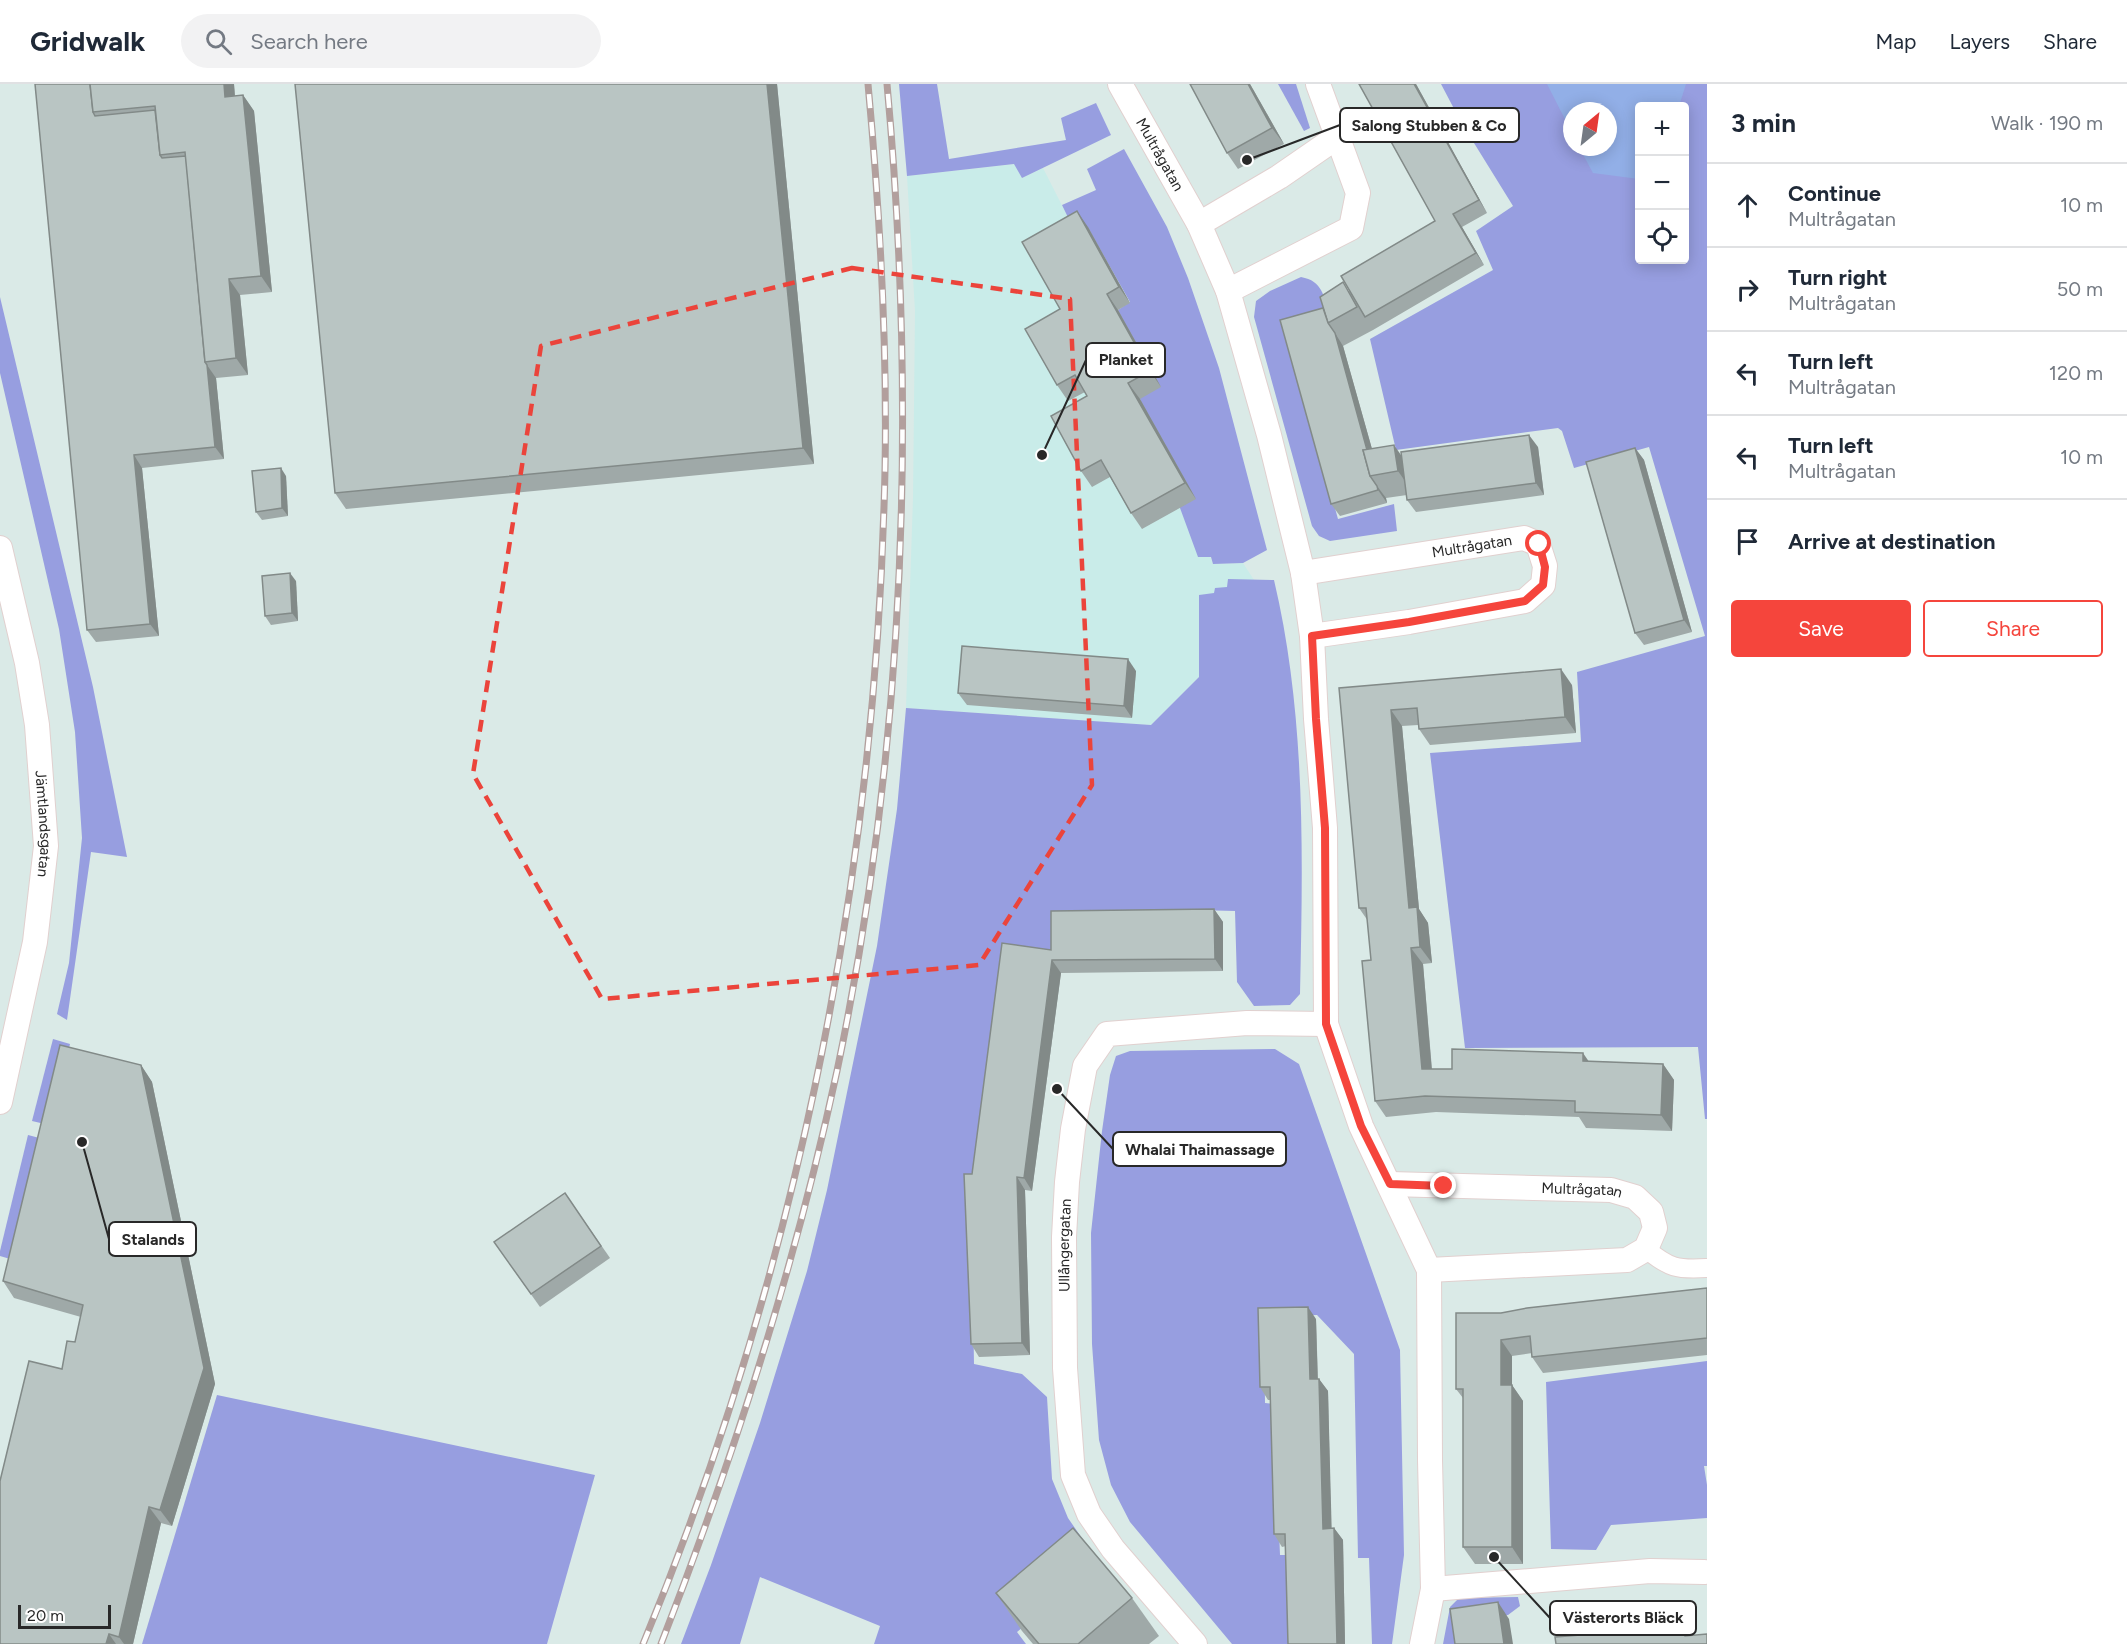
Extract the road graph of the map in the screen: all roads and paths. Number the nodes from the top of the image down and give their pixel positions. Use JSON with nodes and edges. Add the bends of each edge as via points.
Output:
{"nodes":[{"id":1,"x":1120,"y":84,"type":"edge"},
{"id":2,"x":1318,"y":84,"type":"edge"},
{"id":3,"x":1337,"y":137,"type":"junction"},
{"id":4,"x":1198,"y":224,"type":"junction"},
{"id":5,"x":1228,"y":291,"type":"junction"},
{"id":6,"x":0,"y":548,"type":"edge"},
{"id":7,"x":1303,"y":573,"type":"junction"},
{"id":8,"x":1312,"y":636,"type":"junction"},
{"id":9,"x":1326,"y":1024,"type":"junction"},
{"id":10,"x":0,"y":1102,"type":"edge"},
{"id":11,"x":1390,"y":1184,"type":"junction"},
{"id":12,"x":1646,"y":1249,"type":"junction"},
{"id":13,"x":1707,"y":1268,"type":"edge"},
{"id":14,"x":1429,"y":1270,"type":"junction"},
{"id":15,"x":1704,"y":1572,"type":"dead end"},
{"id":16,"x":1433,"y":1589,"type":"junction"},
{"id":17,"x":1195,"y":1644,"type":"edge"},
{"id":18,"x":1422,"y":1644,"type":"edge"}],
"edges":[{"from":1,"to":4,"type":"street","name":"Multrågatan"},
{"from":2,"to":3,"type":"street"},
{"from":3,"to":4,"type":"street","via":[[1279,177]]},
{"from":3,"to":5,"type":"street","via":[[1358,193],[1351,228]]},
{"from":4,"to":5,"type":"street","name":"Multrågatan"},
{"from":5,"to":7,"type":"street","name":"Multrågatan"},
{"from":6,"to":10,"type":"street","name":"Jämtlandsgatan","via":[[37,725],[46,846],[35,942]]},
{"from":7,"to":8,"type":"street","name":"Multrågatan"},
{"from":7,"to":8,"type":"street","name":"Multrågatan","via":[[1524,538],[1539,544],[1545,567],[1543,585],[1525,601]]},
{"from":8,"to":9,"type":"street","name":"Multrågatan","via":[[1325,828]]},
{"from":9,"to":11,"type":"street","name":"Multrågatan","via":[[1361,1126]]},
{"from":9,"to":17,"type":"street","name":"Ullångergatan","via":[[1247,1023],[1107,1034],[1085,1065],[1073,1129],[1064,1237],[1065,1368],[1073,1475],[1089,1514],[1113,1549]]},
{"from":11,"to":12,"type":"street","name":"Multrågatan","via":[[1611,1190],[1635,1197],[1651,1212],[1655,1228]]},
{"from":11,"to":14,"type":"street","name":"Multrågatan"},
{"from":12,"to":13,"type":"street","via":[[1664,1264],[1683,1269]]},
{"from":12,"to":14,"type":"street","via":[[1628,1260]]},
{"from":14,"to":16,"type":"street","name":"Multrågatan"},
{"from":15,"to":16,"type":"street","via":[[1650,1570]]},
{"from":16,"to":18,"type":"street","name":"Multrågatan"}]}
